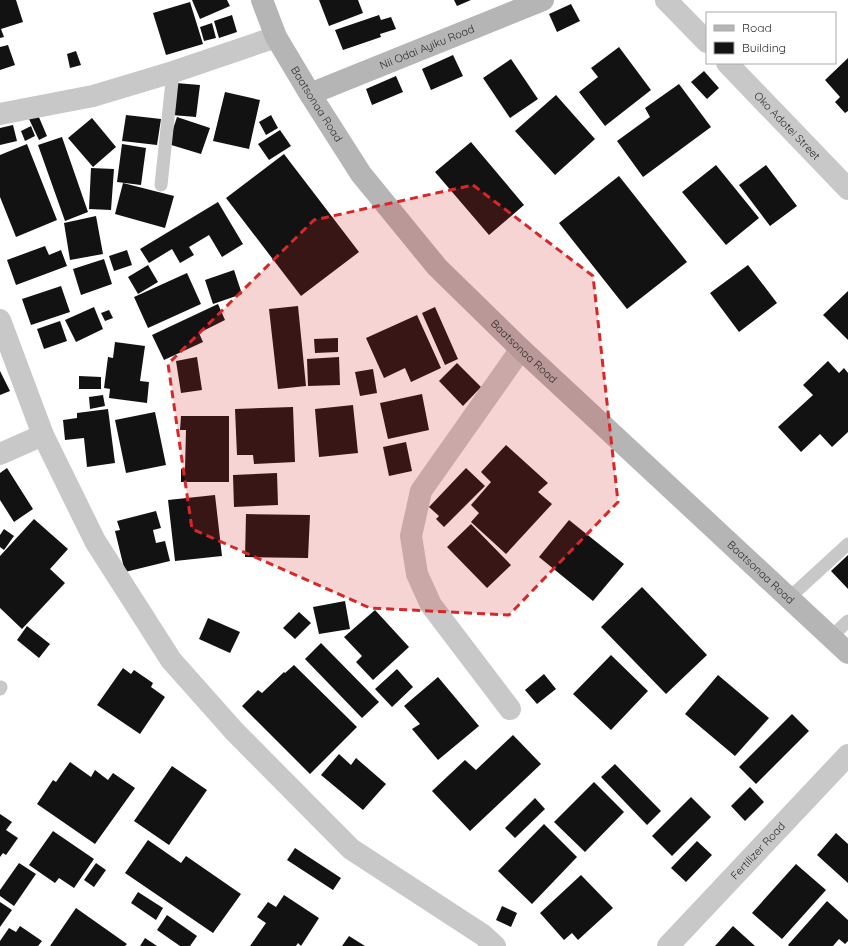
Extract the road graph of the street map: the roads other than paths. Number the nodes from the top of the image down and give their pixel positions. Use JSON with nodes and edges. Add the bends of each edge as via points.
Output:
{"nodes":[{"id":1,"x":262,"y":0,"type":"edge"},
{"id":2,"x":543,"y":0,"type":"edge"},
{"id":3,"x":666,"y":0,"type":"edge"},
{"id":4,"x":276,"y":37,"type":"junction"},
{"id":5,"x":706,"y":41,"type":"edge"},
{"id":6,"x":728,"y":64,"type":"edge"},
{"id":7,"x":173,"y":72,"type":"junction"},
{"id":8,"x":310,"y":94,"type":"junction"},
{"id":9,"x":0,"y":114,"type":"edge"},
{"id":10,"x":161,"y":185,"type":"dead end"},
{"id":11,"x":848,"y":189,"type":"edge"},
{"id":12,"x":0,"y":320,"type":"edge"},
{"id":13,"x":521,"y":349,"type":"junction"},
{"id":14,"x":43,"y":435,"type":"junction"},
{"id":15,"x":0,"y":454,"type":"edge"},
{"id":16,"x":848,"y":544,"type":"edge"},
{"id":17,"x":790,"y":598,"type":"junction"},
{"id":18,"x":848,"y":621,"type":"edge"},
{"id":19,"x":831,"y":637,"type":"junction"},
{"id":20,"x":848,"y":653,"type":"edge"},
{"id":21,"x":510,"y":709,"type":"dead end"},
{"id":22,"x":848,"y":754,"type":"edge"},
{"id":23,"x":495,"y":946,"type":"edge"},
{"id":24,"x":668,"y":946,"type":"edge"}],
"edges":[{"from":1,"to":4,"type":"street","name":"Baatsonaa Road"},
{"from":2,"to":8,"type":"street","name":"Nii Odai Ayiku Road"},
{"from":3,"to":5,"type":"street"},
{"from":4,"to":7,"type":"street"},
{"from":4,"to":8,"type":"street","name":"Baatsonaa Road"},
{"from":6,"to":11,"type":"street","name":"Oko Adotei Street"},
{"from":7,"to":9,"type":"street","via":[[92,96]]},
{"from":7,"to":10,"type":"lane"},
{"from":8,"to":13,"type":"street","name":"Baatsonaa Road","via":[[361,174],[437,267]]},
{"from":12,"to":14,"type":"street"},
{"from":13,"to":17,"type":"street","name":"Baatsonaa Road"},
{"from":13,"to":21,"type":"street","via":[[421,491],[411,536],[417,574],[431,605]]},
{"from":14,"to":15,"type":"street"},
{"from":14,"to":23,"type":"street","via":[[95,541],[171,660],[235,732],[351,849],[483,935]]},
{"from":16,"to":17,"type":"lane"},
{"from":17,"to":19,"type":"street","name":"Baatsonaa Road"},
{"from":18,"to":19,"type":"lane"},
{"from":19,"to":20,"type":"street","name":"Baatsonaa Road"},
{"from":22,"to":24,"type":"street","name":"Fertilizer Road"}]}
